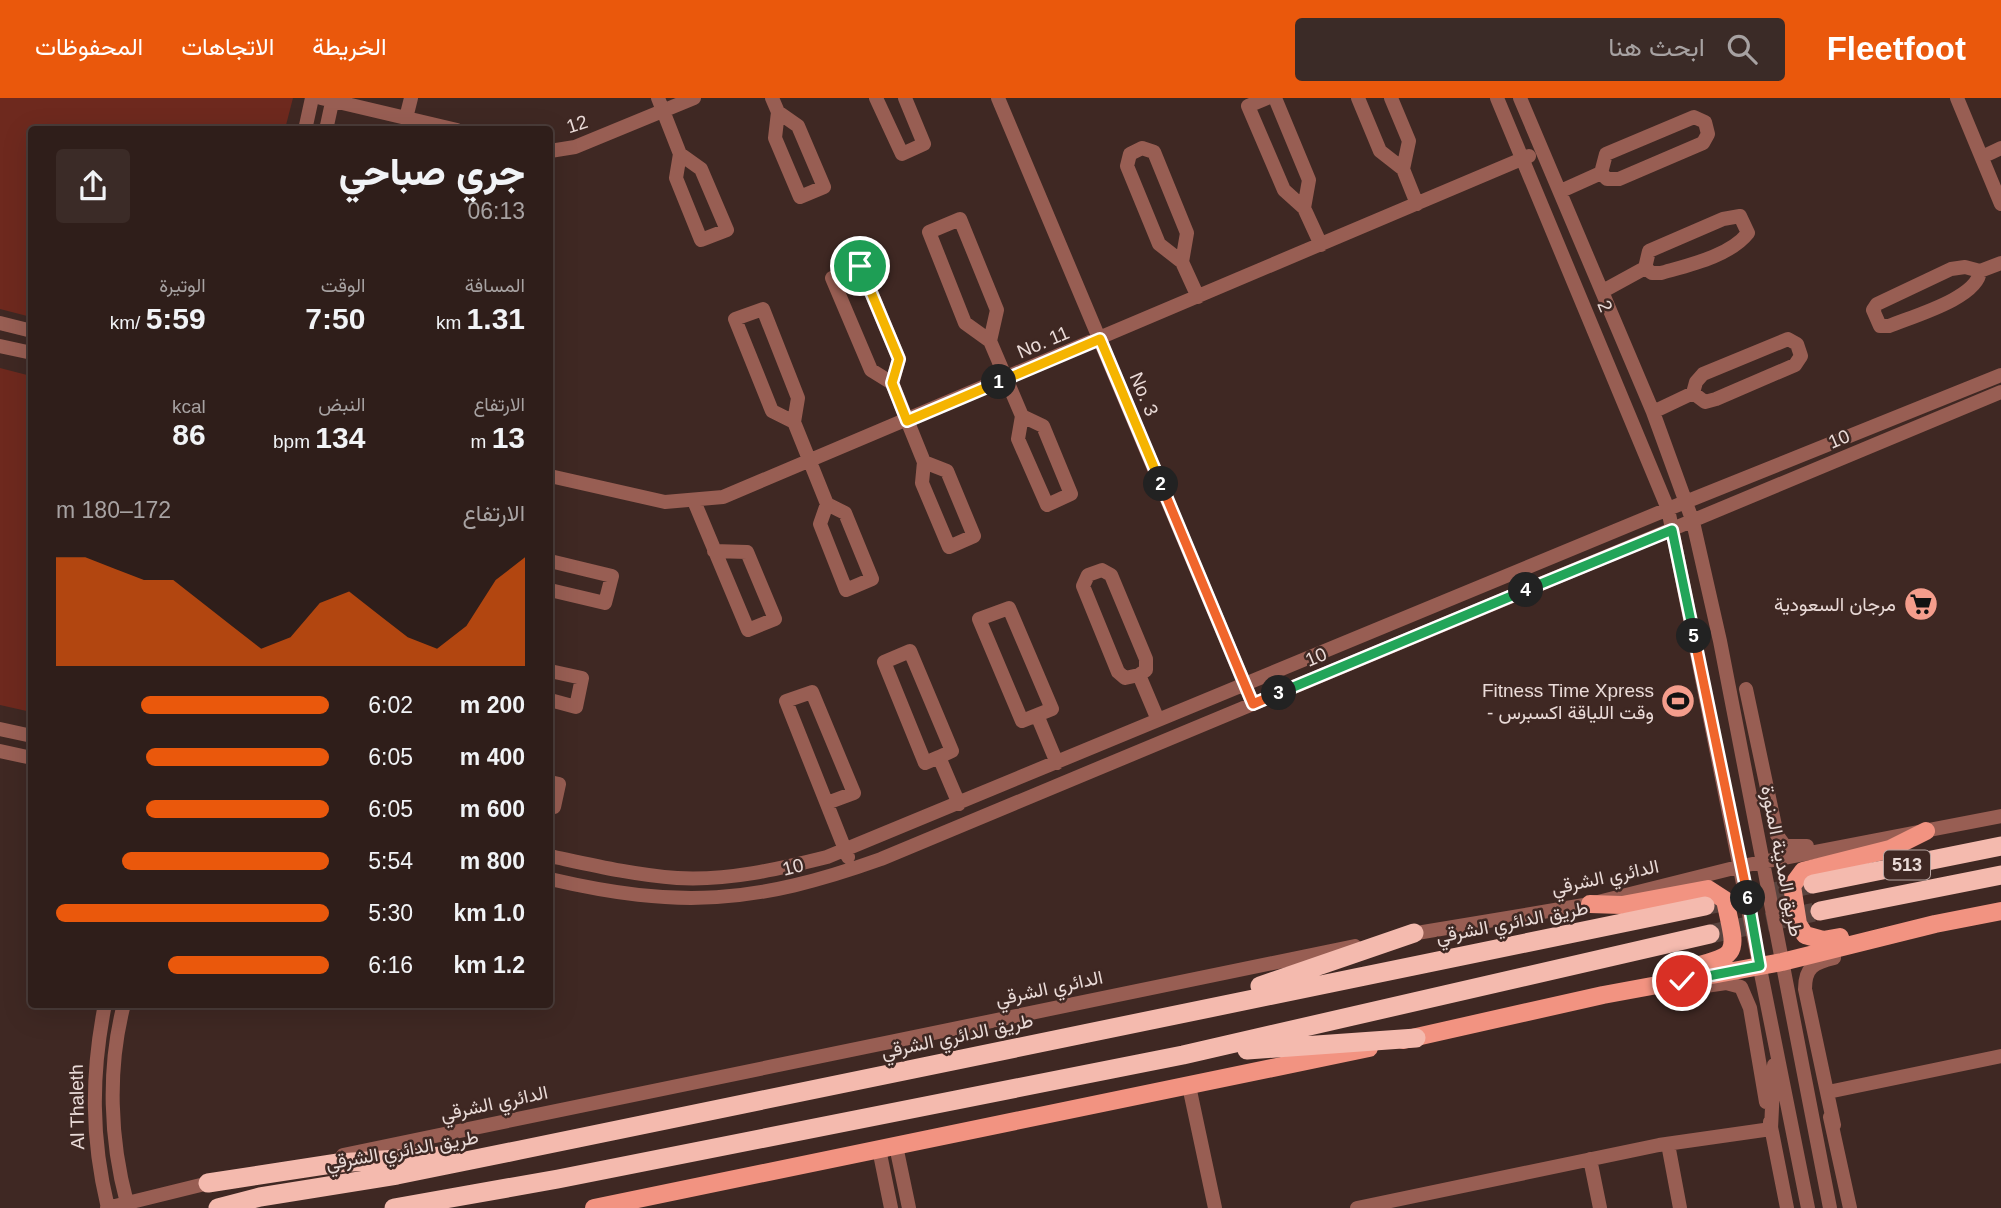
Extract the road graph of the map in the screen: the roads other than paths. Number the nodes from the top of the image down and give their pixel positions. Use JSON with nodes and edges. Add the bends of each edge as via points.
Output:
{"nodes":[{"id":1,"x":312,"y":98,"type":"edge"},
{"id":2,"x":411,"y":98,"type":"edge"},
{"id":3,"x":694,"y":98,"type":"edge"},
{"id":4,"x":876,"y":98,"type":"edge"},
{"id":5,"x":905,"y":98,"type":"edge"},
{"id":6,"x":998,"y":98,"type":"edge"},
{"id":7,"x":1267,"y":98,"type":"edge"},
{"id":8,"x":1275,"y":98,"type":"edge"},
{"id":9,"x":1358,"y":98,"type":"edge"},
{"id":10,"x":1391,"y":98,"type":"edge"},
{"id":11,"x":1497,"y":98,"type":"edge"},
{"id":12,"x":1520,"y":98,"type":"edge"},
{"id":13,"x":1957,"y":98,"type":"edge"},
{"id":14,"x":329,"y":99,"type":"edge"},
{"id":15,"x":661,"y":104,"type":"edge"},
{"id":16,"x":775,"y":105,"type":"edge"},
{"id":17,"x":406,"y":118,"type":"junction"},
{"id":18,"x":305,"y":126,"type":"edge"},
{"id":19,"x":326,"y":126,"type":"edge"},
{"id":20,"x":440,"y":126,"type":"edge"},
{"id":21,"x":2001,"y":148,"type":"edge"},
{"id":22,"x":553,"y":151,"type":"edge"},
{"id":23,"x":1541,"y":152,"type":"junction"},
{"id":24,"x":680,"y":154,"type":"junction"},
{"id":25,"x":1982,"y":158,"type":"junction"},
{"id":26,"x":1523,"y":159,"type":"junction"},
{"id":27,"x":1403,"y":169,"type":"junction"},
{"id":28,"x":1601,"y":173,"type":"junction"},
{"id":29,"x":1561,"y":191,"type":"junction"},
{"id":30,"x":1417,"y":204,"type":"junction"},
{"id":31,"x":2001,"y":204,"type":"edge"},
{"id":32,"x":1304,"y":208,"type":"junction"},
{"id":33,"x":1321,"y":245,"type":"junction"},
{"id":34,"x":1182,"y":262,"type":"junction"},
{"id":35,"x":2001,"y":263,"type":"edge"},
{"id":36,"x":1645,"y":268,"type":"junction"},
{"id":37,"x":1980,"y":271,"type":"junction"},
{"id":38,"x":1603,"y":291,"type":"junction"},
{"id":39,"x":1198,"y":297,"type":"junction"},
{"id":40,"x":0,"y":323,"type":"edge"},
{"id":41,"x":28,"y":330,"type":"edge"},
{"id":42,"x":1100,"y":339,"type":"junction"},
{"id":43,"x":990,"y":341,"type":"junction"},
{"id":44,"x":0,"y":346,"type":"edge"},
{"id":45,"x":28,"y":352,"type":"edge"},
{"id":46,"x":2001,"y":375,"type":"edge"},
{"id":47,"x":1006,"y":379,"type":"junction"},
{"id":48,"x":892,"y":383,"type":"junction"},
{"id":49,"x":1693,"y":393,"type":"junction"},
{"id":50,"x":1997,"y":397,"type":"edge"},
{"id":51,"x":1653,"y":412,"type":"junction"},
{"id":52,"x":1022,"y":416,"type":"junction"},
{"id":53,"x":907,"y":421,"type":"junction"},
{"id":54,"x":794,"y":422,"type":"junction"},
{"id":55,"x":924,"y":462,"type":"junction"},
{"id":56,"x":810,"y":463,"type":"junction"},
{"id":57,"x":553,"y":477,"type":"edge"},
{"id":58,"x":694,"y":501,"type":"junction"},
{"id":59,"x":1688,"y":503,"type":"junction"},
{"id":60,"x":827,"y":504,"type":"junction"},
{"id":61,"x":1668,"y":509,"type":"junction"},
{"id":62,"x":1693,"y":522,"type":"junction"},
{"id":63,"x":1672,"y":530,"type":"junction"},
{"id":64,"x":715,"y":551,"type":"junction"},
{"id":65,"x":553,"y":562,"type":"edge"},
{"id":66,"x":553,"y":591,"type":"edge"},
{"id":67,"x":553,"y":672,"type":"edge"},
{"id":68,"x":1139,"y":675,"type":"junction"},
{"id":69,"x":1245,"y":684,"type":"junction"},
{"id":70,"x":1746,"y":689,"type":"dead end"},
{"id":71,"x":553,"y":701,"type":"edge"},
{"id":72,"x":1253,"y":704,"type":"junction"},
{"id":73,"x":1037,"y":715,"type":"junction"},
{"id":74,"x":1158,"y":720,"type":"junction"},
{"id":75,"x":0,"y":729,"type":"edge"},
{"id":76,"x":28,"y":735,"type":"edge"},
{"id":77,"x":0,"y":751,"type":"edge"},
{"id":78,"x":28,"y":757,"type":"edge"},
{"id":79,"x":939,"y":757,"type":"junction"},
{"id":80,"x":1057,"y":763,"type":"junction"},
{"id":81,"x":553,"y":783,"type":"edge"},
{"id":82,"x":827,"y":803,"type":"junction"},
{"id":83,"x":959,"y":804,"type":"junction"},
{"id":84,"x":553,"y":807,"type":"edge"},
{"id":85,"x":2001,"y":816,"type":"edge"},
{"id":86,"x":1926,"y":831,"type":"junction"},
{"id":87,"x":2001,"y":846,"type":"edge"},
{"id":88,"x":845,"y":850,"type":"junction"},
{"id":89,"x":553,"y":857,"type":"edge"},
{"id":90,"x":1763,"y":862,"type":"junction"},
{"id":91,"x":1742,"y":866,"type":"junction"},
{"id":92,"x":852,"y":869,"type":"junction"},
{"id":93,"x":2001,"y":874,"type":"edge"},
{"id":94,"x":553,"y":880,"type":"edge"},
{"id":95,"x":1813,"y":884,"type":"tunnel mouth"},
{"id":96,"x":1590,"y":904,"type":"junction"},
{"id":97,"x":1705,"y":906,"type":"tunnel mouth"},
{"id":98,"x":1820,"y":911,"type":"tunnel mouth"},
{"id":99,"x":2001,"y":911,"type":"edge"},
{"id":100,"x":1935,"y":923,"type":"junction"},
{"id":101,"x":1414,"y":933,"type":"junction"},
{"id":102,"x":1710,"y":934,"type":"tunnel mouth"},
{"id":103,"x":1783,"y":962,"type":"junction"},
{"id":104,"x":1760,"y":966,"type":"junction"},
{"id":105,"x":1604,"y":995,"type":"junction"},
{"id":106,"x":104,"y":1008,"type":"edge"},
{"id":107,"x":123,"y":1008,"type":"edge"},
{"id":108,"x":1185,"y":1012,"type":"junction"},
{"id":109,"x":1416,"y":1038,"type":"junction"},
{"id":110,"x":1775,"y":1042,"type":"junction"},
{"id":111,"x":1183,"y":1055,"type":"junction"},
{"id":112,"x":2001,"y":1056,"type":"edge"},
{"id":113,"x":1803,"y":1068,"type":"junction"},
{"id":114,"x":1189,"y":1086,"type":"junction"},
{"id":115,"x":1828,"y":1092,"type":"junction"},
{"id":116,"x":1834,"y":1125,"type":"junction"},
{"id":117,"x":1771,"y":1129,"type":"junction"},
{"id":118,"x":1668,"y":1144,"type":"junction"},
{"id":119,"x":888,"y":1148,"type":"junction"},
{"id":120,"x":520,"y":1150,"type":"junction"},
{"id":121,"x":1590,"y":1159,"type":"junction"},
{"id":122,"x":558,"y":1179,"type":"junction"},
{"id":123,"x":208,"y":1183,"type":"junction"},
{"id":124,"x":127,"y":1203,"type":"junction"},
{"id":125,"x":107,"y":1208,"type":"edge"},
{"id":126,"x":218,"y":1208,"type":"edge"},
{"id":127,"x":394,"y":1208,"type":"edge"},
{"id":128,"x":468,"y":1208,"type":"edge"},
{"id":129,"x":594,"y":1208,"type":"edge"},
{"id":130,"x":891,"y":1208,"type":"edge"},
{"id":131,"x":909,"y":1208,"type":"edge"},
{"id":132,"x":1215,"y":1208,"type":"edge"},
{"id":133,"x":1357,"y":1208,"type":"edge"},
{"id":134,"x":1600,"y":1208,"type":"edge"},
{"id":135,"x":1680,"y":1208,"type":"edge"},
{"id":136,"x":1787,"y":1208,"type":"edge"},
{"id":137,"x":1808,"y":1208,"type":"edge"},
{"id":138,"x":1830,"y":1208,"type":"edge"},
{"id":139,"x":1850,"y":1208,"type":"edge"}],
"edges":[{"from":1,"to":18,"type":"street"},
{"from":2,"to":17,"type":"street"},
{"from":3,"to":15,"type":"street","name":"12"},
{"from":4,"to":5,"type":"street","via":[[902,154],[924,144]]},
{"from":6,"to":42,"type":"street","name":"No. 3"},
{"from":7,"to":32,"type":"street","via":[[1248,106],[1284,190]]},
{"from":8,"to":32,"type":"street","via":[[1310,180]]},
{"from":9,"to":27,"type":"street","via":[[1380,151]]},
{"from":10,"to":27,"type":"street","via":[[1409,141]]},
{"from":11,"to":26,"type":"street","name":"2"},
{"from":12,"to":23,"type":"street","name":"2"},
{"from":13,"to":25,"type":"street"},
{"from":14,"to":17,"type":"street"},
{"from":14,"to":19,"type":"street"},
{"from":15,"to":22,"type":"street","name":"12","via":[[575,147]]},
{"from":15,"to":24,"type":"street"},
{"from":16,"to":16,"type":"street","via":[[798,126],[824,187],[800,197],[775,138]]},
{"from":17,"to":20,"type":"street"},
{"from":21,"to":25,"type":"street"},
{"from":23,"to":26,"type":"street","name":"No. 11"},
{"from":23,"to":29,"type":"street","name":"2"},
{"from":24,"to":24,"type":"street","via":[[701,169],[727,230],[701,240],[676,178]]},
{"from":25,"to":31,"type":"street"},
{"from":26,"to":30,"type":"street","name":"No. 11"},
{"from":26,"to":61,"type":"street","name":"2"},
{"from":27,"to":30,"type":"street"},
{"from":28,"to":28,"type":"street","via":[[1606,155],[1694,117],[1705,122],[1708,134],[1703,143],[1619,179],[1607,179]]},
{"from":28,"to":29,"type":"street"},
{"from":29,"to":38,"type":"street","name":"2"},
{"from":30,"to":33,"type":"street","name":"No. 11"},
{"from":32,"to":33,"type":"street"},
{"from":33,"to":39,"type":"street","name":"No. 11"},
{"from":34,"to":34,"type":"street","via":[[1158,244],[1127,166],[1130,154],[1143,148],[1154,152],[1187,233]]},
{"from":34,"to":39,"type":"street"},
{"from":35,"to":37,"type":"street"},
{"from":36,"to":36,"type":"street","via":[[1649,251],[1723,219],[1740,216],[1748,233],[1739,244],[1684,266],[1652,273]]},
{"from":36,"to":38,"type":"street"},
{"from":37,"to":37,"type":"street","via":[[1951,269],[1877,304],[1874,317],[1880,326],[1889,326],[1947,302],[1972,290]]},
{"from":38,"to":51,"type":"street","name":"2"},
{"from":39,"to":42,"type":"street","name":"No. 11"},
{"from":40,"to":41,"type":"street"},
{"from":42,"to":47,"type":"street","name":"No. 11"},
{"from":42,"to":69,"type":"street","name":"No. 3"},
{"from":43,"to":43,"type":"street","via":[[965,323],[929,232],[960,219],[997,310]]},
{"from":43,"to":47,"type":"street"},
{"from":44,"to":45,"type":"street"},
{"from":46,"to":59,"type":"street","name":"10"},
{"from":47,"to":52,"type":"street"},
{"from":47,"to":53,"type":"street","name":"No. 11"},
{"from":48,"to":48,"type":"street","via":[[871,370],[832,278],[860,266],[899,359]]},
{"from":48,"to":53,"type":"street"},
{"from":49,"to":49,"type":"street","via":[[1703,374],[1788,339],[1797,344],[1801,356],[1796,365],[1705,402]]},
{"from":49,"to":51,"type":"street"},
{"from":50,"to":62,"type":"street","name":"10"},
{"from":51,"to":59,"type":"street","name":"2"},
{"from":52,"to":52,"type":"street","via":[[1043,426],[1071,494],[1047,505],[1018,439]]},
{"from":53,"to":55,"type":"street"},
{"from":53,"to":56,"type":"street","name":"No. 11"},
{"from":54,"to":54,"type":"street","via":[[772,411],[735,319],[763,309],[798,398]]},
{"from":54,"to":56,"type":"street"},
{"from":55,"to":55,"type":"street","via":[[947,471],[974,536],[949,547],[922,483]]},
{"from":56,"to":58,"type":"street","name":"No. 11","via":[[749,489]]},
{"from":56,"to":60,"type":"street"},
{"from":57,"to":58,"type":"street","name":"No. 11","via":[[645,499]]},
{"from":58,"to":64,"type":"street"},
{"from":59,"to":61,"type":"street","name":"10"},
{"from":59,"to":62,"type":"street","name":"2"},
{"from":60,"to":60,"type":"street","via":[[845,513],[872,579],[846,590],[820,524]]},
{"from":61,"to":63,"type":"street","name":"2"},
{"from":61,"to":69,"type":"street","name":"10"},
{"from":62,"to":63,"type":"street","name":"10"},
{"from":62,"to":90,"type":"street","name":"طريق المدينة المنورة"},
{"from":63,"to":72,"type":"street","name":"10"},
{"from":63,"to":91,"type":"street","name":"طريق المدينة المنورة"},
{"from":64,"to":64,"type":"street","via":[[748,630],[775,619],[747,552]]},
{"from":65,"to":66,"type":"street","via":[[612,576],[605,603]]},
{"from":67,"to":71,"type":"street","via":[[582,678],[576,707]]},
{"from":68,"to":68,"type":"street","via":[[1125,678],[1118,672],[1083,586],[1088,575],[1102,570],[1111,575],[1146,659],[1146,670]]},
{"from":68,"to":74,"type":"street"},
{"from":69,"to":72,"type":"street","name":"No. 3"},
{"from":69,"to":74,"type":"street","name":"10"},
{"from":70,"to":86,"type":"street","via":[[1777,835],[1785,846],[1797,848],[1891,831]]},
{"from":72,"to":92,"type":"street","name":"10"},
{"from":73,"to":73,"type":"street","via":[[1022,721],[979,619],[1009,608],[1052,709]]},
{"from":73,"to":80,"type":"street"},
{"from":74,"to":80,"type":"street","name":"10"},
{"from":75,"to":76,"type":"street"},
{"from":77,"to":78,"type":"street"},
{"from":79,"to":79,"type":"street","via":[[925,763],[884,662],[911,651],[952,751]]},
{"from":79,"to":83,"type":"street"},
{"from":80,"to":83,"type":"street","name":"10"},
{"from":81,"to":84,"type":"street","via":[[559,784]]},
{"from":82,"to":82,"type":"street","via":[[854,793],[812,692],[786,701]]},
{"from":82,"to":88,"type":"street"},
{"from":83,"to":88,"type":"street","name":"10"},
{"from":85,"to":86,"type":"street","name":"الدائري الشرقي"},
{"from":86,"to":90,"type":"street","name":"الدائري الشرقي"},
{"from":86,"to":100,"type":"main road","via":[[1890,849],[1803,871],[1792,886],[1798,924],[1812,939],[1904,923]]},
{"from":87,"to":95,"type":"highway","number":"513"},
{"from":88,"to":89,"type":"street","name":"10","via":[[777,869],[679,878]]},
{"from":88,"to":92,"type":"street"},
{"from":90,"to":91,"type":"street","name":"الدائري الشرقي"},
{"from":90,"to":103,"type":"street","name":"طريق المدينة المنورة"},
{"from":91,"to":96,"type":"street","name":"الدائري الشرقي"},
{"from":91,"to":104,"type":"street","name":"طريق المدينة المنورة"},
{"from":92,"to":94,"type":"street","name":"10","via":[[737,897],[625,895]]},
{"from":93,"to":98,"type":"highway","number":"513"},
{"from":96,"to":101,"type":"street","name":"الدائري الشرقي"},
{"from":96,"to":105,"type":"main road","via":[[1622,905],[1708,890],[1725,900],[1734,944],[1724,959],[1627,981]]},
{"from":97,"to":108,"type":"highway","name":"طريق الدائري الشرقي"},
{"from":99,"to":100,"type":"main road"},
{"from":100,"to":103,"type":"main road"},
{"from":100,"to":115,"type":"street","via":[[1910,938],[1816,962],[1807,972],[1805,989]]},
{"from":101,"to":108,"type":"highway"},
{"from":101,"to":123,"type":"street","name":"الدائري الشرقي"},
{"from":102,"to":111,"type":"highway"},
{"from":103,"to":104,"type":"main road"},
{"from":103,"to":113,"type":"street","name":"طريق المدينة المنورة"},
{"from":104,"to":105,"type":"main road"},
{"from":104,"to":110,"type":"street","name":"طريق المدينة المنورة"},
{"from":105,"to":109,"type":"main road"},
{"from":105,"to":117,"type":"street","via":[[1629,997],[1726,983],[1741,987],[1750,1008]]},
{"from":106,"to":125,"type":"street","name":"Al Thaleth","via":[[95,1054],[93,1115]]},
{"from":107,"to":124,"type":"street","name":"Al Thaleth","via":[[114,1082],[114,1139]]},
{"from":108,"to":120,"type":"highway","name":"طريق الدائري الشرقي"},
{"from":109,"to":111,"type":"highway"},
{"from":109,"to":114,"type":"main road"},
{"from":110,"to":117,"type":"street"},
{"from":110,"to":137,"type":"street","name":"طريق المدينة المنورة"},
{"from":111,"to":122,"type":"highway"},
{"from":112,"to":115,"type":"street"},
{"from":113,"to":116,"type":"street"},
{"from":113,"to":138,"type":"street","name":"طريق المدينة المنورة"},
{"from":114,"to":119,"type":"main road"},
{"from":114,"to":132,"type":"street"},
{"from":115,"to":116,"type":"street"},
{"from":116,"to":139,"type":"street"},
{"from":117,"to":118,"type":"street"},
{"from":117,"to":136,"type":"street"},
{"from":118,"to":121,"type":"street"},
{"from":118,"to":135,"type":"street"},
{"from":119,"to":129,"type":"main road"},
{"from":119,"to":130,"type":"street"},
{"from":119,"to":131,"type":"street"},
{"from":120,"to":123,"type":"highway","via":[[338,1163]]},
{"from":120,"to":126,"type":"highway","name":"طريق الدائري الشرقي"},
{"from":121,"to":133,"type":"street"},
{"from":121,"to":134,"type":"street"},
{"from":122,"to":127,"type":"highway"},
{"from":122,"to":128,"type":"highway"},
{"from":123,"to":124,"type":"street","name":"الدائري الشرقي"},
{"from":124,"to":125,"type":"street","name":"الدائري الشرقي"}]}
